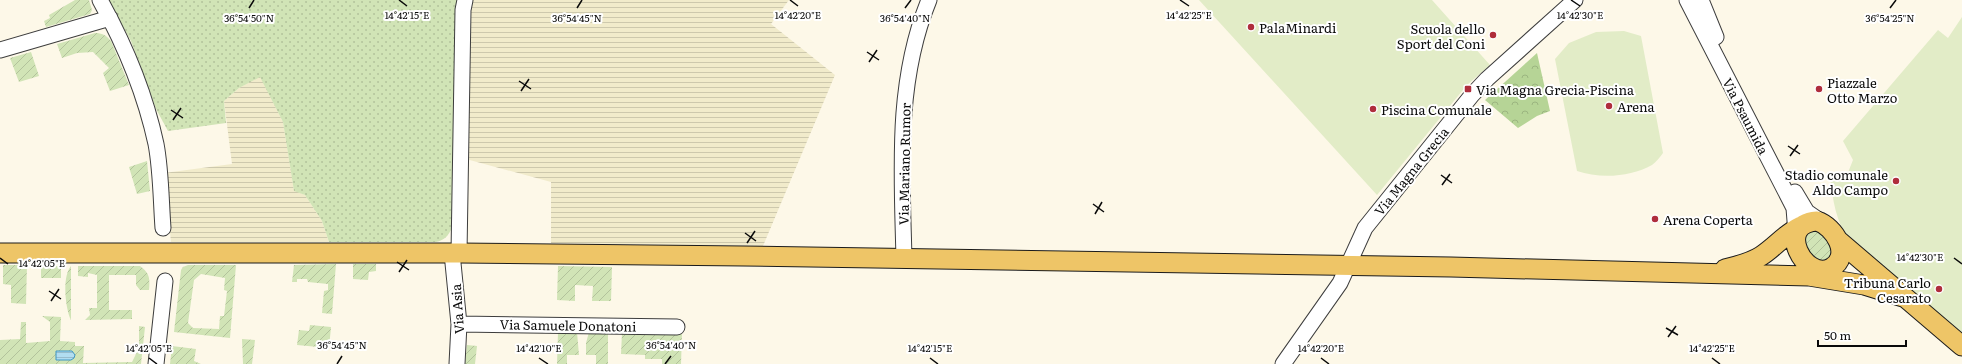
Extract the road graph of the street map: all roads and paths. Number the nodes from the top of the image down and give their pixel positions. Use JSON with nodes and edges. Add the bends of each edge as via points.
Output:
{"nodes":[{"id":1,"x":100,"y":0,"type":"edge"},
{"id":2,"x":465,"y":0,"type":"edge"},
{"id":3,"x":929,"y":0,"type":"edge"},
{"id":4,"x":1574,"y":0,"type":"edge"},
{"id":5,"x":1687,"y":0,"type":"edge"},
{"id":6,"x":1701,"y":0,"type":"edge"},
{"id":7,"x":110,"y":18,"type":"junction"},
{"id":8,"x":0,"y":50,"type":"edge"},
{"id":9,"x":1823,"y":223,"type":"junction"},
{"id":10,"x":163,"y":228,"type":"dead end"},
{"id":11,"x":1799,"y":229,"type":"junction"},
{"id":12,"x":1839,"y":241,"type":"junction"},
{"id":13,"x":0,"y":253,"type":"edge"},
{"id":14,"x":456,"y":253,"type":"junction"},
{"id":15,"x":904,"y":259,"type":"junction"},
{"id":16,"x":1347,"y":267,"type":"junction"},
{"id":17,"x":1819,"y":273,"type":"junction"},
{"id":18,"x":1704,"y":274,"type":"junction"},
{"id":19,"x":166,"y":281,"type":"dead end"},
{"id":20,"x":1906,"y":298,"type":"junction"},
{"id":21,"x":459,"y":324,"type":"junction"},
{"id":22,"x":677,"y":327,"type":"dead end"},
{"id":23,"x":1962,"y":346,"type":"edge"},
{"id":24,"x":156,"y":364,"type":"edge"},
{"id":25,"x":457,"y":364,"type":"edge"},
{"id":26,"x":1283,"y":364,"type":"edge"}],
"edges":[{"from":1,"to":7,"type":"street"},
{"from":2,"to":14,"type":"street","name":"Via Asia"},
{"from":3,"to":15,"type":"street","name":"Via Mariano Rumor","via":[[916,43],[904,107]]},
{"from":4,"to":16,"type":"street","name":"Via Magna Grecia","via":[[1472,95],[1365,228]]},
{"from":5,"to":11,"type":"street","name":"Via Psaumida","via":[[1794,208]]},
{"from":6,"to":9,"type":"street","name":"Via Psaumida","via":[[1715,35],[1803,207]]},
{"from":7,"to":8,"type":"street"},
{"from":7,"to":10,"type":"street","via":[[138,81],[156,145]]},
{"from":9,"to":11,"type":"main road","via":[[1817,221]]},
{"from":9,"to":12,"type":"main road"},
{"from":11,"to":17,"type":"main road","via":[[1795,240],[1798,251]]},
{"from":11,"to":18,"type":"main road","via":[[1760,256],[1740,265]]},
{"from":12,"to":17,"type":"main road","via":[[1839,258],[1833,266]]},
{"from":12,"to":20,"type":"main road"},
{"from":13,"to":14,"type":"main road"},
{"from":14,"to":15,"type":"main road"},
{"from":14,"to":21,"type":"street","name":"Via Asia"},
{"from":15,"to":16,"type":"main road"},
{"from":16,"to":18,"type":"main road","via":[[1451,267]]},
{"from":16,"to":26,"type":"street","name":"Via Magna Grecia","via":[[1340,283]]},
{"from":17,"to":18,"type":"main road"},
{"from":17,"to":20,"type":"main road"},
{"from":19,"to":24,"type":"street"},
{"from":20,"to":23,"type":"main road"},
{"from":21,"to":22,"type":"street","name":"Via Samuele Donatoni"},
{"from":21,"to":25,"type":"street","name":"Via Asia"}]}
